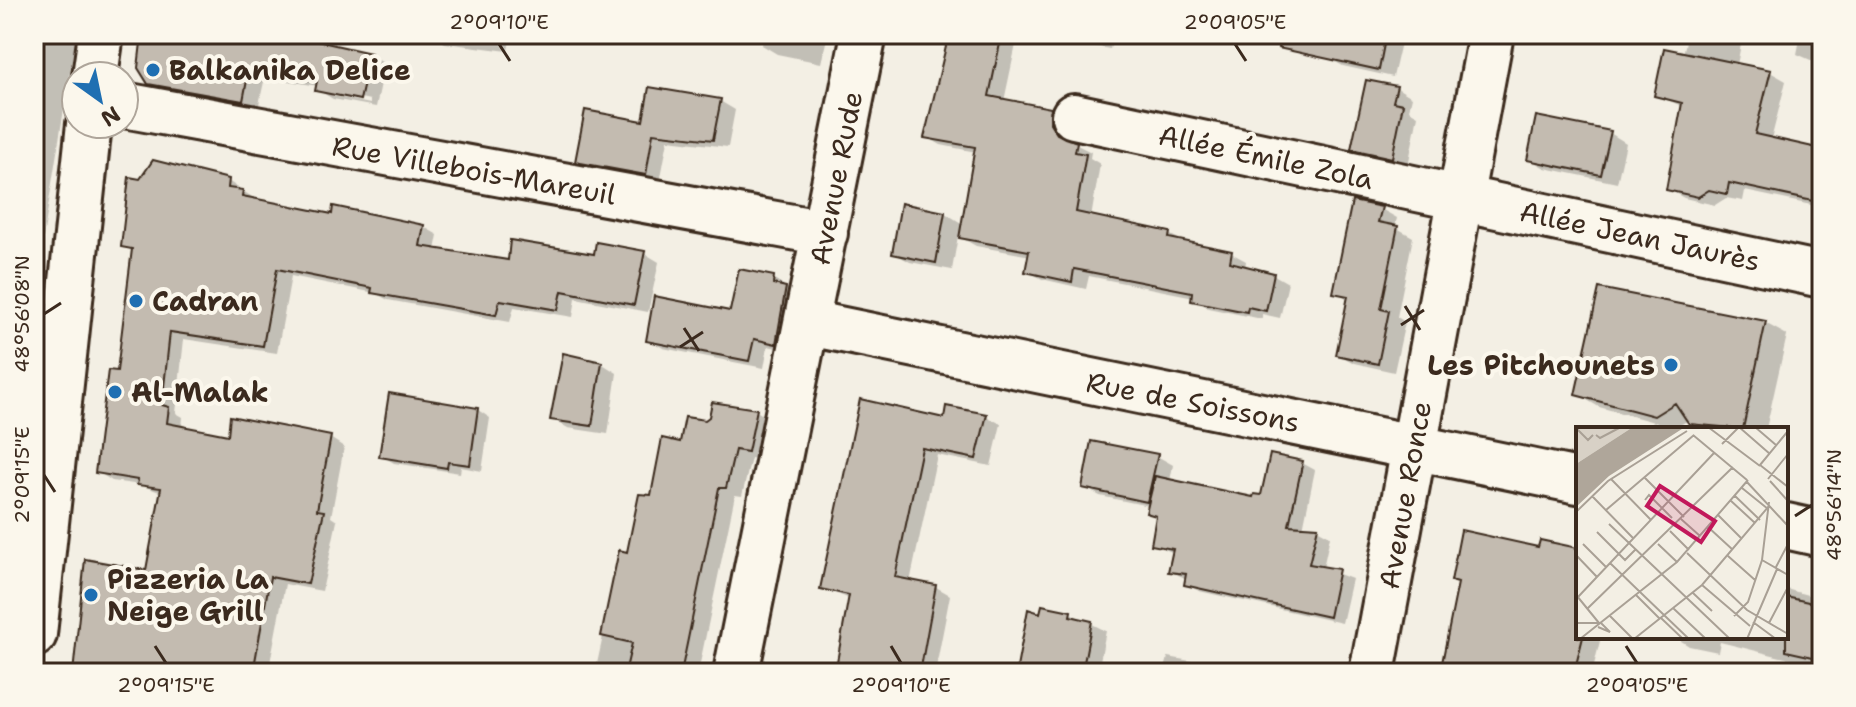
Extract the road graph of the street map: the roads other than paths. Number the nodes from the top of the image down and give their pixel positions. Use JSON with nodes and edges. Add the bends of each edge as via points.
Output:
{"nodes":[{"id":1,"x":101,"y":34,"type":"edge"},
{"id":2,"x":864,"y":34,"type":"edge"},
{"id":3,"x":1491,"y":34,"type":"edge"},
{"id":4,"x":97,"y":60,"type":"edge"},
{"id":5,"x":140,"y":108,"type":"edge"},
{"id":6,"x":1074,"y":116,"type":"dead end"},
{"id":7,"x":87,"y":140,"type":"edge"},
{"id":8,"x":1458,"y":198,"type":"junction"},
{"id":9,"x":825,"y":233,"type":"junction"},
{"id":10,"x":1822,"y":275,"type":"edge"},
{"id":11,"x":809,"y":323,"type":"junction"},
{"id":12,"x":1414,"y":447,"type":"junction"},
{"id":13,"x":44,"y":454,"type":"edge"},
{"id":14,"x":1576,"y":481,"type":"edge"},
{"id":15,"x":1788,"y":526,"type":"edge"},
{"id":16,"x":1822,"y":534,"type":"edge"},
{"id":17,"x":34,"y":634,"type":"edge"},
{"id":18,"x":736,"y":673,"type":"edge"},
{"id":19,"x":1372,"y":673,"type":"edge"}],
"edges":[{"from":1,"to":4,"type":"street"},
{"from":2,"to":9,"type":"street","name":"Avenue Rude"},
{"from":3,"to":8,"type":"street","name":"Avenue Ronce"},
{"from":5,"to":9,"type":"street","name":"Rue Villebois-Mareuil"},
{"from":6,"to":8,"type":"street","name":"Allée Émile Zola"},
{"from":7,"to":13,"type":"street"},
{"from":8,"to":10,"type":"street","name":"Allée Jean Jaurès"},
{"from":8,"to":12,"type":"street","name":"Avenue Ronce"},
{"from":9,"to":11,"type":"street","name":"Avenue Rude"},
{"from":11,"to":12,"type":"street","name":"Rue de Soissons"},
{"from":11,"to":18,"type":"street","name":"Avenue Rude"},
{"from":12,"to":14,"type":"street","name":"Rue de Soissons"},
{"from":12,"to":19,"type":"street","name":"Avenue Ronce"},
{"from":13,"to":17,"type":"street"},
{"from":15,"to":16,"type":"street"}]}
